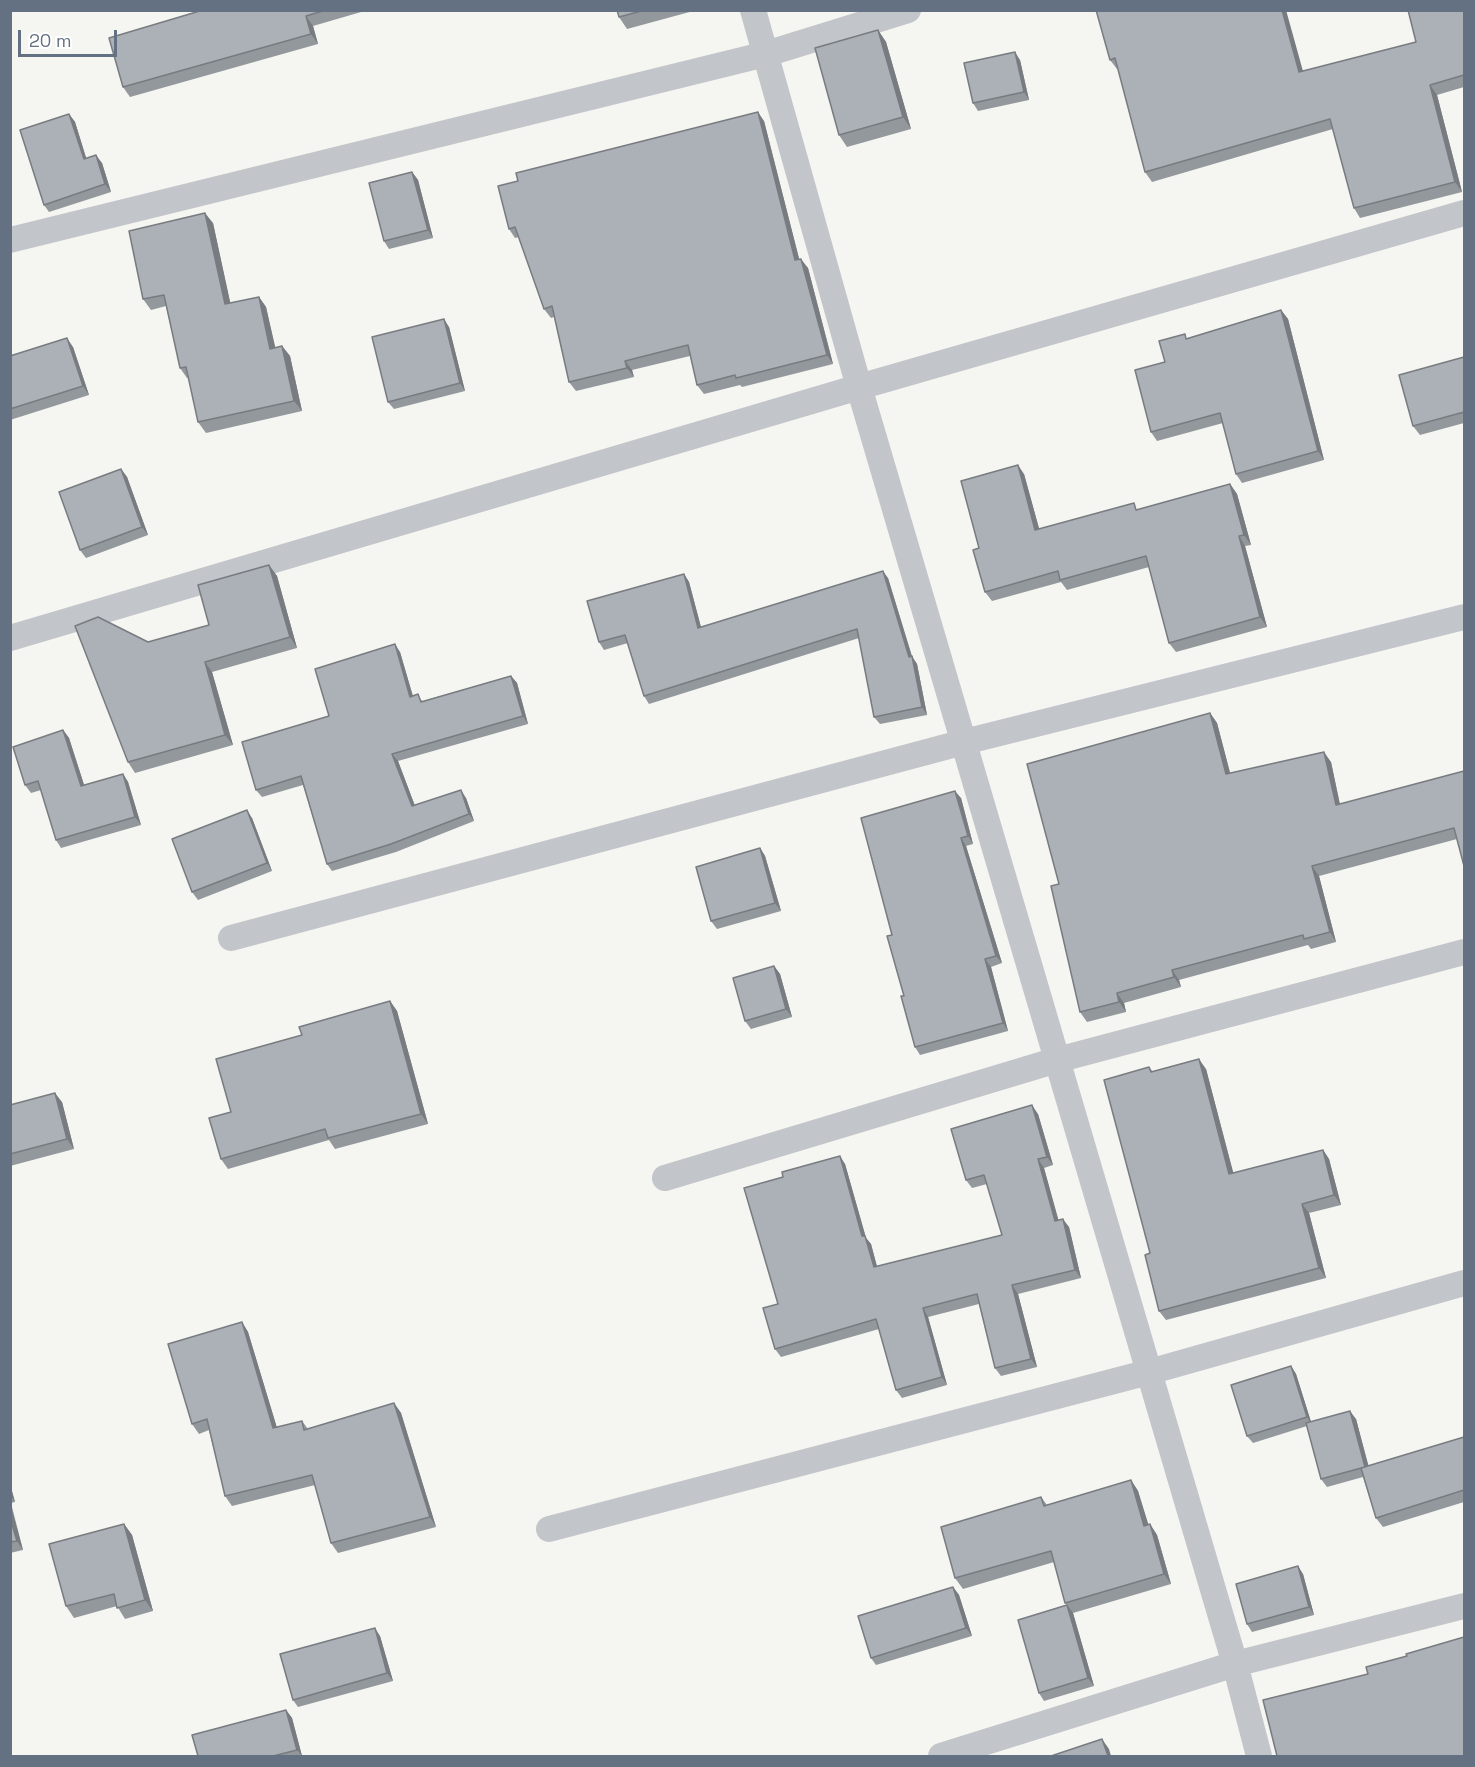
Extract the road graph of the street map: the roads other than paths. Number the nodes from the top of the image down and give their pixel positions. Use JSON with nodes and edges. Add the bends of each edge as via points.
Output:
{"nodes":[{"id":1,"x":753,"y":10,"type":"edge"},
{"id":2,"x":908,"y":10,"type":"edge"},
{"id":3,"x":766,"y":54,"type":"junction"},
{"id":4,"x":1464,"y":213,"type":"edge"},
{"id":5,"x":10,"y":240,"type":"edge"},
{"id":6,"x":860,"y":387,"type":"junction"},
{"id":7,"x":1464,"y":617,"type":"edge"},
{"id":8,"x":10,"y":638,"type":"edge"},
{"id":9,"x":964,"y":742,"type":"junction"},
{"id":10,"x":231,"y":938,"type":"dead end"},
{"id":11,"x":1464,"y":952,"type":"edge"},
{"id":12,"x":1057,"y":1060,"type":"junction"},
{"id":13,"x":665,"y":1178,"type":"dead end"},
{"id":14,"x":1464,"y":1283,"type":"edge"},
{"id":15,"x":1149,"y":1372,"type":"junction"},
{"id":16,"x":549,"y":1529,"type":"dead end"},
{"id":17,"x":1464,"y":1606,"type":"edge"},
{"id":18,"x":1235,"y":1664,"type":"junction"},
{"id":19,"x":941,"y":1756,"type":"edge"},
{"id":20,"x":1259,"y":1756,"type":"edge"}],
"edges":[{"from":1,"to":3,"type":"street"},
{"from":2,"to":3,"type":"street"},
{"from":3,"to":5,"type":"street"},
{"from":3,"to":6,"type":"street"},
{"from":4,"to":6,"type":"street"},
{"from":6,"to":8,"type":"street"},
{"from":6,"to":9,"type":"street"},
{"from":7,"to":9,"type":"street"},
{"from":9,"to":10,"type":"street"},
{"from":9,"to":12,"type":"street"},
{"from":11,"to":12,"type":"street"},
{"from":12,"to":13,"type":"street"},
{"from":12,"to":15,"type":"street"},
{"from":14,"to":15,"type":"street"},
{"from":15,"to":16,"type":"street"},
{"from":15,"to":18,"type":"street"},
{"from":17,"to":18,"type":"street"},
{"from":18,"to":19,"type":"street"},
{"from":18,"to":20,"type":"street"}]}
